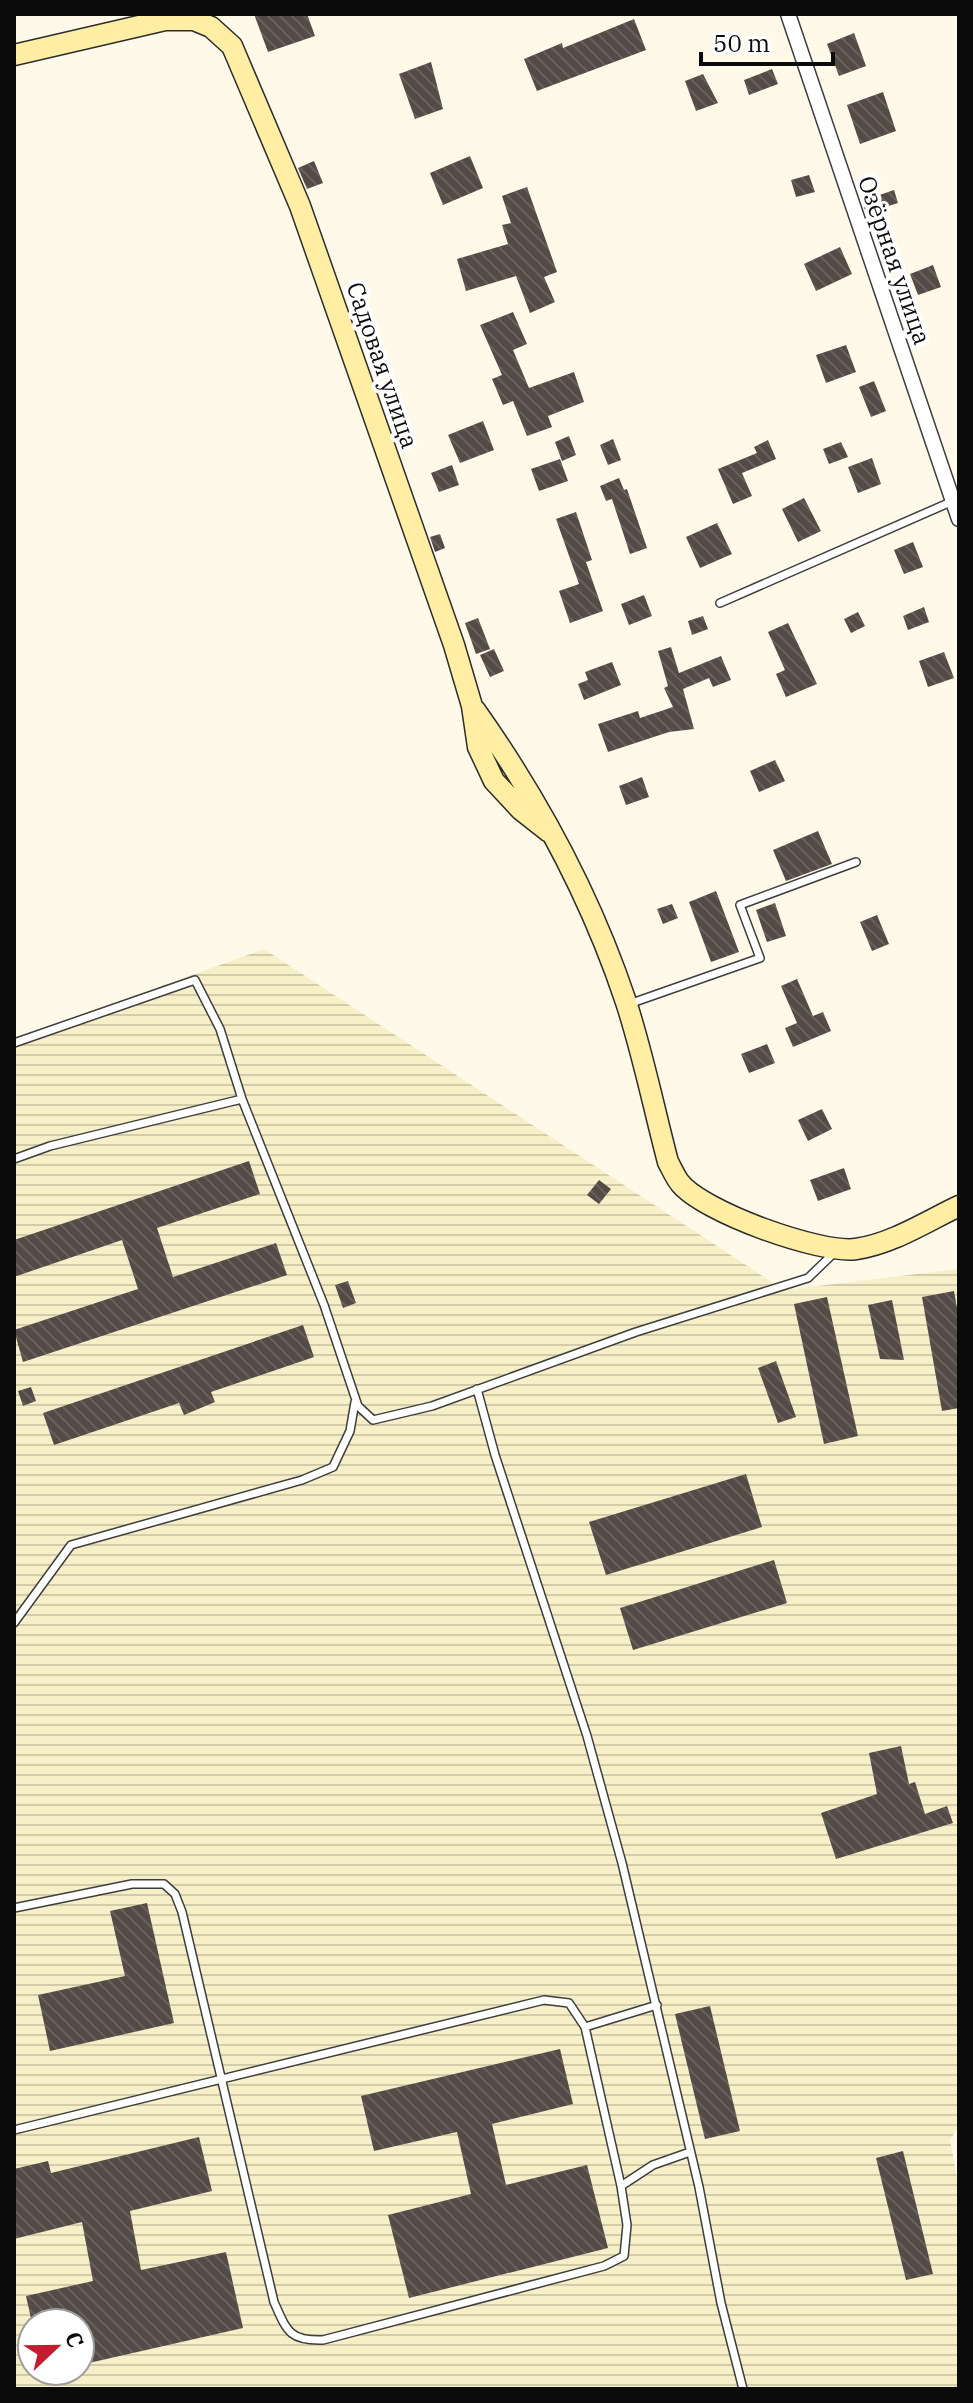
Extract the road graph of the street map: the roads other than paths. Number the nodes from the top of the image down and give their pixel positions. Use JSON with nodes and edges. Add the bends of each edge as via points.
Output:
{"nodes":[{"id":1,"x":788,"y":14,"type":"edge"},
{"id":2,"x":155,"y":18,"type":"edge"},
{"id":3,"x":211,"y":20,"type":"edge"},
{"id":4,"x":14,"y":55,"type":"edge"},
{"id":5,"x":953,"y":501,"type":"junction"},
{"id":6,"x":959,"y":519,"type":"edge"},
{"id":7,"x":720,"y":603,"type":"dead end"},
{"id":8,"x":856,"y":862,"type":"dead end"},
{"id":9,"x":627,"y":1005,"type":"junction"},
{"id":10,"x":14,"y":1043,"type":"edge"},
{"id":11,"x":242,"y":1099,"type":"junction"},
{"id":12,"x":14,"y":1159,"type":"edge"},
{"id":13,"x":959,"y":1206,"type":"edge"},
{"id":14,"x":835,"y":1251,"type":"junction"},
{"id":15,"x":477,"y":1389,"type":"junction"},
{"id":16,"x":355,"y":1400,"type":"junction"},
{"id":17,"x":14,"y":1623,"type":"edge"},
{"id":18,"x":14,"y":1908,"type":"edge"},
{"id":19,"x":657,"y":2005,"type":"junction"},
{"id":20,"x":585,"y":2027,"type":"junction"},
{"id":21,"x":221,"y":2080,"type":"junction"},
{"id":22,"x":14,"y":2130,"type":"edge"},
{"id":23,"x":690,"y":2152,"type":"junction"},
{"id":24,"x":621,"y":2186,"type":"junction"},
{"id":25,"x":743,"y":2389,"type":"edge"}],
"edges":[{"from":1,"to":5,"type":"street","name":"Озёрная улица"},
{"from":2,"to":3,"type":"street"},
{"from":2,"to":4,"type":"street"},
{"from":3,"to":9,"type":"street","name":"Садовая улица","via":[[232,46],[300,206],[472,706],[518,772],[596,923]]},
{"from":5,"to":6,"type":"street","name":"Озёрная улица"},
{"from":5,"to":7,"type":"lane"},
{"from":8,"to":9,"type":"lane","via":[[740,905],[760,958]]},
{"from":9,"to":14,"type":"street","name":"Садовая улица","via":[[668,1162],[681,1184],[734,1216]]},
{"from":10,"to":11,"type":"lane","via":[[195,980],[220,1029]]},
{"from":11,"to":12,"type":"lane"},
{"from":11,"to":16,"type":"lane","via":[[324,1305]]},
{"from":13,"to":14,"type":"street","via":[[877,1244]]},
{"from":14,"to":15,"type":"lane","via":[[808,1278]]},
{"from":15,"to":16,"type":"lane","via":[[373,1420]]},
{"from":15,"to":19,"type":"lane","via":[[587,1736]]},
{"from":16,"to":17,"type":"lane","via":[[350,1431],[333,1467],[71,1545]]},
{"from":18,"to":21,"type":"lane","via":[[132,1884],[164,1884],[182,1912]]},
{"from":19,"to":20,"type":"lane"},
{"from":19,"to":23,"type":"lane"},
{"from":20,"to":21,"type":"lane","via":[[569,2003],[544,2000]]},
{"from":20,"to":24,"type":"lane"},
{"from":21,"to":22,"type":"lane"},
{"from":21,"to":24,"type":"lane","via":[[274,2302],[288,2332],[302,2341],[323,2340],[604,2266],[624,2256],[627,2225]]},
{"from":23,"to":24,"type":"lane","via":[[653,2165]]},
{"from":23,"to":25,"type":"lane"}]}
